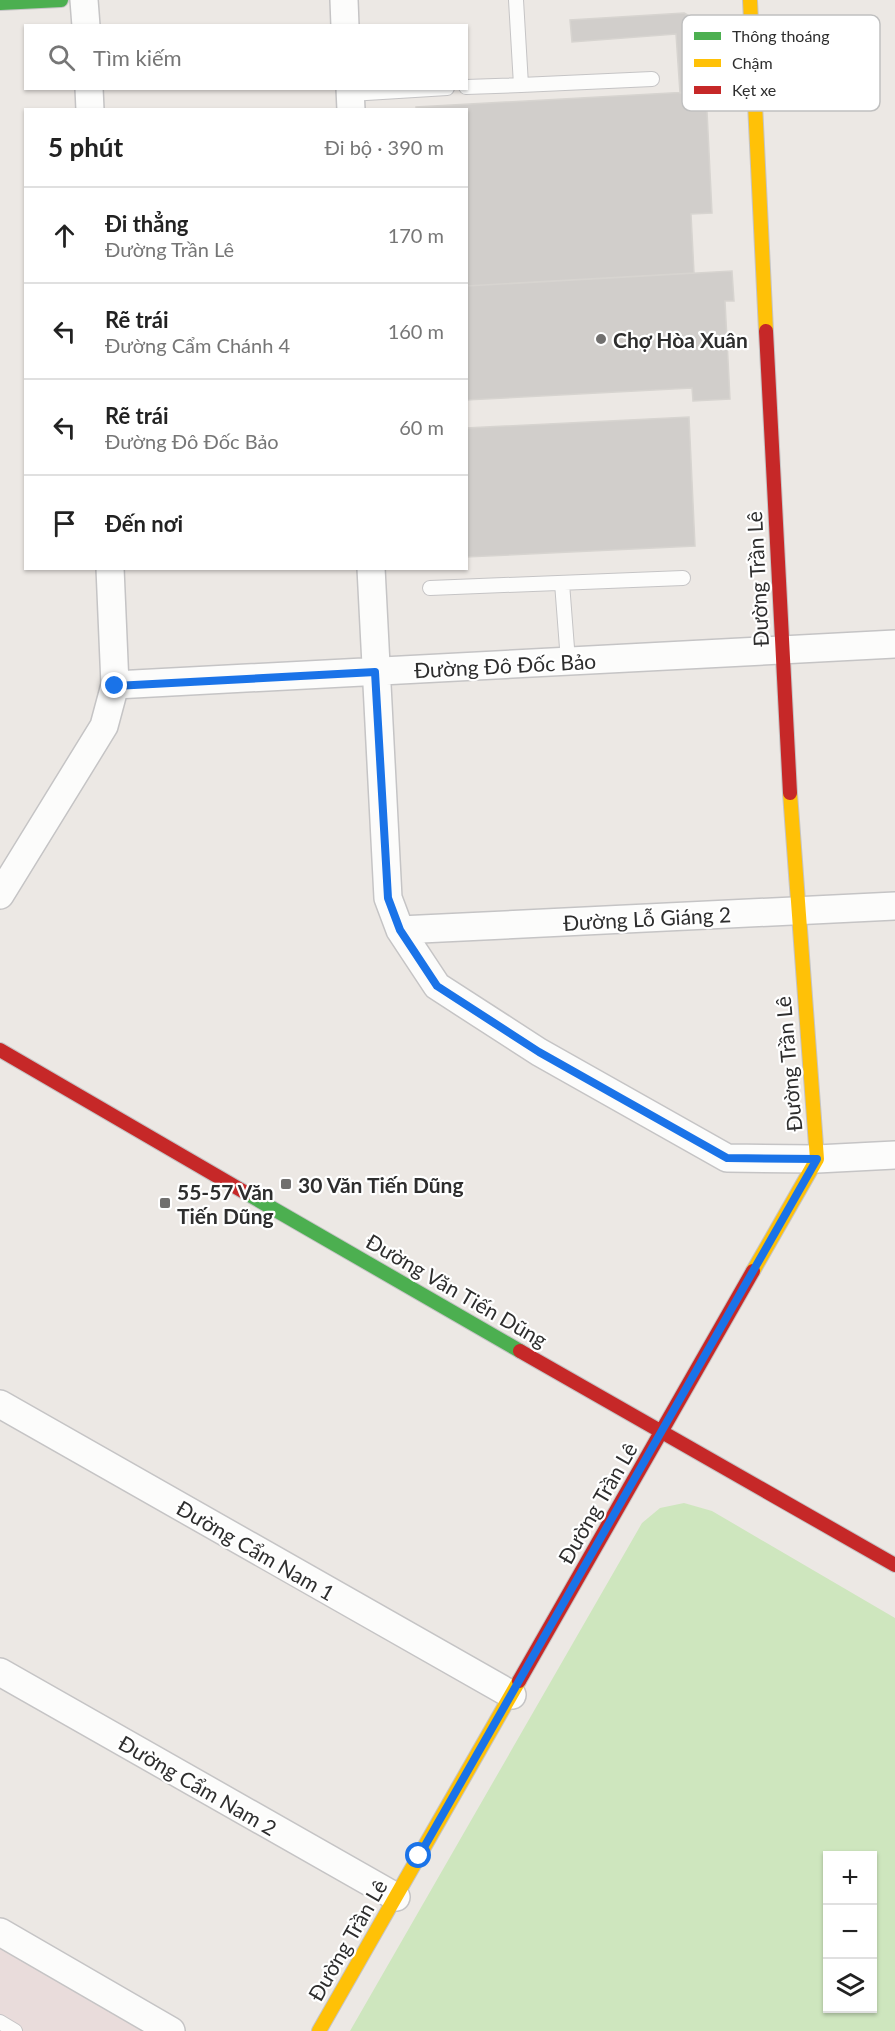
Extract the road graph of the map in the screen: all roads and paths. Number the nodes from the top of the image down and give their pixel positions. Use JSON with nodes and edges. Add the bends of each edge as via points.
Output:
{"nodes":[{"id":1,"x":62,"y":0,"type":"edge"},
{"id":2,"x":84,"y":0,"type":"edge"},
{"id":3,"x":344,"y":0,"type":"edge"},
{"id":4,"x":516,"y":0,"type":"edge"},
{"id":5,"x":750,"y":0,"type":"edge"},
{"id":6,"x":0,"y":3,"type":"edge"},
{"id":7,"x":751,"y":15,"type":"edge"},
{"id":8,"x":86,"y":24,"type":"edge"},
{"id":9,"x":345,"y":24,"type":"edge"},
{"id":10,"x":652,"y":79,"type":"dead end"},
{"id":11,"x":521,"y":85,"type":"junction"},
{"id":12,"x":468,"y":87,"type":"edge"},
{"id":13,"x":89,"y":90,"type":"edge"},
{"id":14,"x":425,"y":90,"type":"edge"},
{"id":15,"x":350,"y":97,"type":"edge"},
{"id":16,"x":90,"y":108,"type":"edge"},
{"id":17,"x":755,"y":111,"type":"edge"},
{"id":18,"x":110,"y":570,"type":"edge"},
{"id":19,"x":371,"y":570,"type":"edge"},
{"id":20,"x":683,"y":578,"type":"dead end"},
{"id":21,"x":562,"y":583,"type":"junction"},
{"id":22,"x":430,"y":588,"type":"dead end"},
{"id":23,"x":895,"y":644,"type":"edge"},
{"id":24,"x":782,"y":649,"type":"junction"},
{"id":25,"x":568,"y":661,"type":"junction"},
{"id":26,"x":375,"y":672,"type":"junction"},
{"id":27,"x":115,"y":686,"type":"junction"},
{"id":28,"x":0,"y":895,"type":"edge"},
{"id":29,"x":895,"y":906,"type":"edge"},
{"id":30,"x":797,"y":911,"type":"junction"},
{"id":31,"x":400,"y":930,"type":"junction"},
{"id":32,"x":0,"y":1050,"type":"edge"},
{"id":33,"x":895,"y":1155,"type":"edge"},
{"id":34,"x":817,"y":1159,"type":"junction"},
{"id":35,"x":0,"y":1404,"type":"edge"},
{"id":36,"x":661,"y":1433,"type":"junction"},
{"id":37,"x":895,"y":1565,"type":"edge"},
{"id":38,"x":0,"y":1672,"type":"edge"},
{"id":39,"x":512,"y":1695,"type":"junction"},
{"id":40,"x":396,"y":1897,"type":"junction"},
{"id":41,"x":0,"y":1932,"type":"edge"},
{"id":42,"x":0,"y":2022,"type":"edge"},
{"id":43,"x":15,"y":2031,"type":"edge"},
{"id":44,"x":171,"y":2031,"type":"edge"},
{"id":45,"x":319,"y":2031,"type":"edge"}],
"edges":[{"from":1,"to":6,"type":"street"},
{"from":2,"to":8,"type":"street"},
{"from":3,"to":9,"type":"street"},
{"from":4,"to":11,"type":"lane"},
{"from":5,"to":7,"type":"street","name":"Đường Trần Lê"},
{"from":10,"to":11,"type":"lane"},
{"from":11,"to":12,"type":"lane"},
{"from":13,"to":16,"type":"street"},
{"from":14,"to":15,"type":"lane"},
{"from":17,"to":24,"type":"street","name":"Đường Trần Lê"},
{"from":18,"to":27,"type":"street"},
{"from":19,"to":26,"type":"street"},
{"from":20,"to":21,"type":"lane"},
{"from":21,"to":22,"type":"lane"},
{"from":21,"to":25,"type":"lane"},
{"from":23,"to":24,"type":"street","name":"Đường Đô Đốc Bảo"},
{"from":24,"to":25,"type":"street","name":"Đường Đô Đốc Bảo"},
{"from":24,"to":30,"type":"street","name":"Đường Trần Lê"},
{"from":25,"to":26,"type":"street","name":"Đường Đô Đốc Bảo"},
{"from":26,"to":27,"type":"street","name":"Đường Đô Đốc Bảo"},
{"from":26,"to":31,"type":"street","via":[[388,898]]},
{"from":27,"to":28,"type":"street","via":[[104,726]]},
{"from":29,"to":30,"type":"street","name":"Đường Lỗ Giáng 2"},
{"from":30,"to":31,"type":"street","name":"Đường Lỗ Giáng 2"},
{"from":30,"to":34,"type":"street","name":"Đường Trần Lê"},
{"from":31,"to":34,"type":"street","via":[[437,986],[539,1052],[727,1158]]},
{"from":32,"to":36,"type":"street","name":"Đường Văn Tiến Dũng"},
{"from":33,"to":34,"type":"street"},
{"from":34,"to":36,"type":"street","name":"Đường Trần Lê"},
{"from":35,"to":39,"type":"street","name":"Đường Cẩm Nam 1"},
{"from":36,"to":37,"type":"street","name":"Đường Văn Tiến Dũng"},
{"from":36,"to":39,"type":"street","name":"Đường Trần Lê"},
{"from":38,"to":40,"type":"street","name":"Đường Cẩm Nam 2"},
{"from":39,"to":40,"type":"street","name":"Đường Trần Lê"},
{"from":40,"to":45,"type":"street","name":"Đường Trần Lê"},
{"from":41,"to":44,"type":"street"},
{"from":42,"to":43,"type":"lane"}]}
